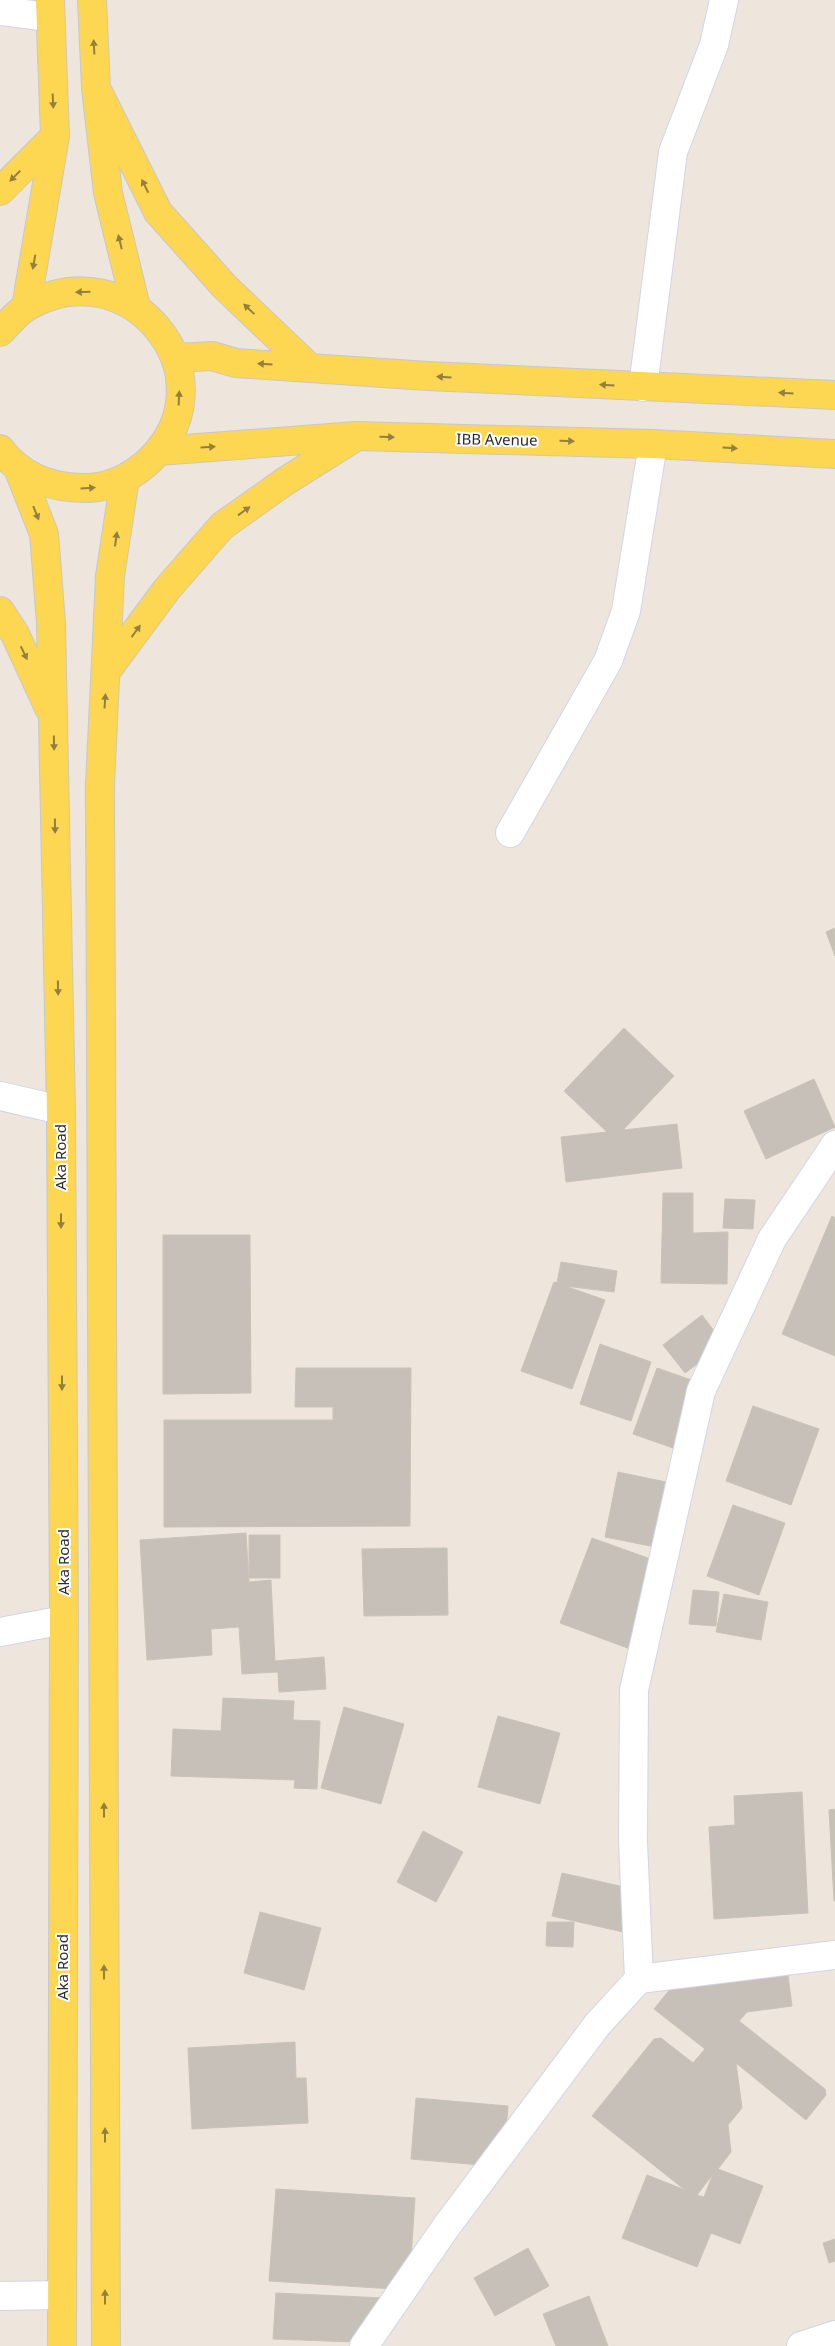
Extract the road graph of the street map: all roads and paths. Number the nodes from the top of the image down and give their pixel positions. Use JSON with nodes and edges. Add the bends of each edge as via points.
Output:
{"nodes":[{"id":1,"x":92,"y":0,"type":"edge"},
{"id":2,"x":724,"y":0,"type":"edge"},
{"id":3,"x":50,"y":8,"type":"edge"},
{"id":4,"x":0,"y":11,"type":"edge"},
{"id":5,"x":96,"y":88,"type":"junction"},
{"id":6,"x":55,"y":136,"type":"junction"},
{"id":7,"x":0,"y":191,"type":"edge"},
{"id":8,"x":26,"y":307,"type":"junction"},
{"id":9,"x":136,"y":307,"type":"junction"},
{"id":10,"x":0,"y":332,"type":"edge"},
{"id":11,"x":175,"y":358,"type":"junction"},
{"id":12,"x":309,"y":367,"type":"junction"},
{"id":13,"x":643,"y":386,"type":"junction"},
{"id":14,"x":835,"y":396,"type":"edge"},
{"id":15,"x":356,"y":436,"type":"junction"},
{"id":16,"x":654,"y":444,"type":"junction"},
{"id":17,"x":159,"y":451,"type":"junction"},
{"id":18,"x":835,"y":454,"type":"edge"},
{"id":19,"x":9,"y":458,"type":"edge"},
{"id":20,"x":125,"y":478,"type":"junction"},
{"id":21,"x":0,"y":611,"type":"edge"},
{"id":22,"x":107,"y":670,"type":"junction"},
{"id":23,"x":53,"y":716,"type":"junction"},
{"id":24,"x":510,"y":833,"type":"dead end"},
{"id":25,"x":0,"y":1096,"type":"edge"},
{"id":26,"x":61,"y":1110,"type":"junction"},
{"id":27,"x":835,"y":1145,"type":"edge"},
{"id":28,"x":64,"y":1620,"type":"junction"},
{"id":29,"x":0,"y":1632,"type":"edge"},
{"id":30,"x":835,"y":1955,"type":"edge"},
{"id":31,"x":639,"y":1979,"type":"junction"},
{"id":32,"x":62,"y":2295,"type":"junction"},
{"id":33,"x":0,"y":2296,"type":"edge"},
{"id":34,"x":835,"y":2335,"type":"edge"},
{"id":35,"x":62,"y":2346,"type":"edge"},
{"id":36,"x":106,"y":2346,"type":"edge"},
{"id":37,"x":364,"y":2346,"type":"edge"},
{"id":38,"x":801,"y":2346,"type":"edge"}],
"edges":[{"from":5,"to":1,"type":"main road","one_way":true},
{"from":2,"to":13,"type":"street","via":[[714,45],[672,152]]},
{"from":3,"to":4,"type":"street"},
{"from":3,"to":6,"type":"main road","one_way":true},
{"from":9,"to":5,"type":"main road","one_way":true,"via":[[108,193]]},
{"from":12,"to":5,"type":"main road","one_way":true,"via":[[225,287],[158,212]]},
{"from":6,"to":7,"type":"main road","one_way":true},
{"from":6,"to":8,"type":"main road","one_way":true},
{"from":9,"to":8,"type":"main road","one_way":true,"via":[[98,292],[58,293]]},
{"from":8,"to":10,"type":"main road"},
{"from":9,"to":11,"type":"main road","via":[[153,320]]},
{"from":12,"to":11,"type":"main road","one_way":true,"via":[[236,362],[212,356]]},
{"from":17,"to":11,"type":"main road","one_way":true,"via":[[172,430],[179,406],[180,382]]},
{"from":13,"to":12,"type":"main road","one_way":true},
{"from":14,"to":13,"type":"main road","one_way":true},
{"from":15,"to":16,"type":"main road","name":"IBB Avenue","one_way":true},
{"from":17,"to":15,"type":"main road","name":"IBB Avenue","one_way":true},
{"from":22,"to":15,"type":"main road","one_way":true,"via":[[166,589],[222,526]]},
{"from":16,"to":18,"type":"main road","name":"IBB Avenue","one_way":true},
{"from":16,"to":24,"type":"street","via":[[626,611],[611,653]]},
{"from":17,"to":20,"type":"main road"},
{"from":19,"to":20,"type":"main road","one_way":true,"via":[[42,482],[69,489],[98,487]]},
{"from":19,"to":23,"type":"main road","name":"Aka Road","one_way":true,"via":[[44,534],[51,623]]},
{"from":22,"to":20,"type":"main road","one_way":true,"via":[[110,576]]},
{"from":21,"to":23,"type":"main road","one_way":true,"via":[[15,634]]},
{"from":36,"to":22,"type":"main road","one_way":true,"via":[[100,785]]},
{"from":23,"to":26,"type":"main road","name":"Aka Road","one_way":true},
{"from":25,"to":26,"type":"street"},
{"from":26,"to":28,"type":"main road","name":"Aka Road","one_way":true},
{"from":27,"to":31,"type":"street","via":[[772,1239],[701,1391],[634,1690],[633,1842]]},
{"from":28,"to":29,"type":"street"},
{"from":28,"to":32,"type":"main road","name":"Aka Road"},
{"from":30,"to":31,"type":"street"},
{"from":31,"to":37,"type":"street","via":[[597,2026],[446,2227]]},
{"from":32,"to":33,"type":"street"},
{"from":32,"to":35,"type":"main road","name":"Aka Road"},
{"from":34,"to":38,"type":"street"}]}
